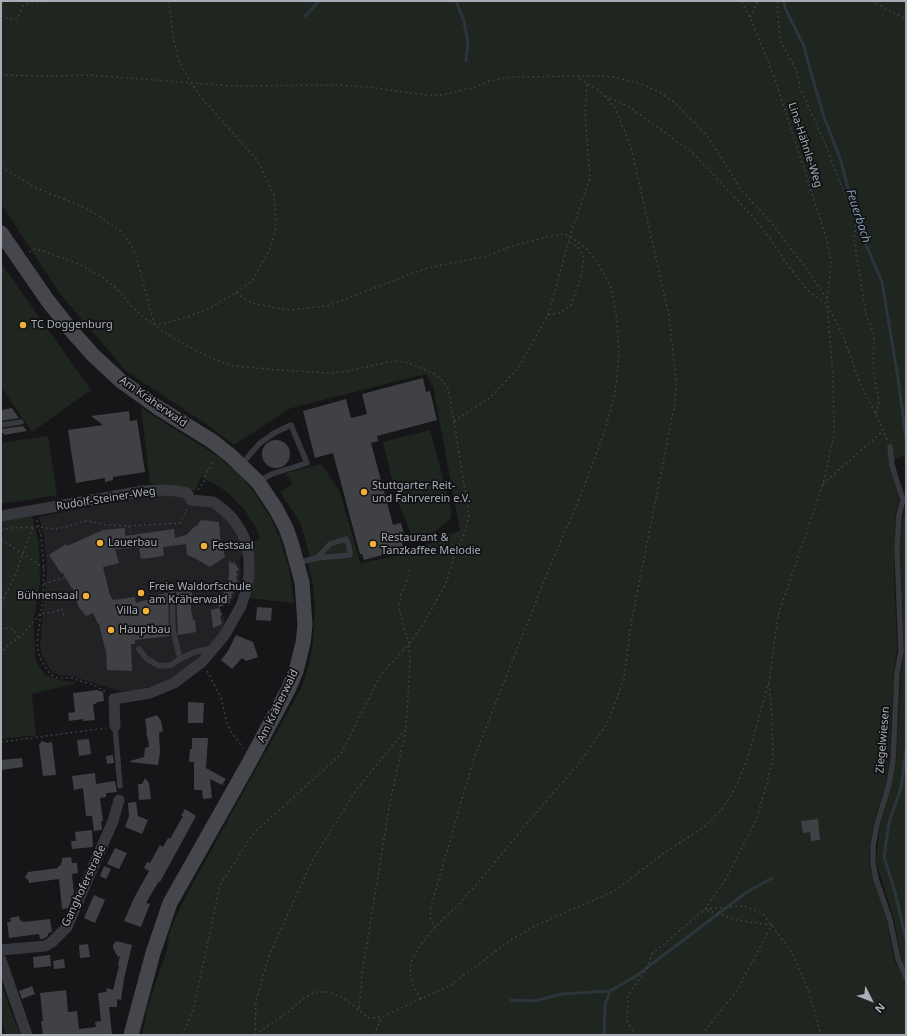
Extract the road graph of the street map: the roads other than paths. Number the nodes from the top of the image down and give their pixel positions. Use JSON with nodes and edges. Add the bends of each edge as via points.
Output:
{"nodes":[{"id":1,"x":1,"y":232,"type":"edge"},
{"id":2,"x":21,"y":422,"type":"dead end"},
{"id":3,"x":1,"y":425,"type":"edge"},
{"id":4,"x":890,"y":447,"type":"road end"},
{"id":5,"x":240,"y":465,"type":"junction"},
{"id":6,"x":258,"y":482,"type":"junction"},
{"id":7,"x":904,"y":499,"type":"edge"},
{"id":8,"x":1,"y":516,"type":"edge"},
{"id":9,"x":317,"y":558,"type":"junction"},
{"id":10,"x":297,"y":563,"type":"junction"},
{"id":11,"x":172,"y":588,"type":"dead end"},
{"id":12,"x":216,"y":647,"type":"junction"},
{"id":13,"x":139,"y":649,"type":"dead end"},
{"id":14,"x":180,"y":659,"type":"junction"},
{"id":15,"x":115,"y":726,"type":"joint"},
{"id":16,"x":120,"y":786,"type":"dead end"},
{"id":17,"x":119,"y":800,"type":"dead end"},
{"id":18,"x":1,"y":950,"type":"edge"},
{"id":19,"x":1,"y":960,"type":"edge"},
{"id":20,"x":906,"y":977,"type":"edge"},
{"id":21,"x":27,"y":1035,"type":"edge"},
{"id":22,"x":132,"y":1035,"type":"edge"}],
"edges":[{"from":1,"to":5,"type":"main road","name":"Am Kräherwald","via":[[48,301],[93,355],[121,381],[212,441]]},
{"from":2,"to":3,"type":"lane"},
{"from":4,"to":7,"type":"lane","via":[[892,465]]},
{"from":5,"to":6,"type":"main road","name":"Am Kräherwald"},
{"from":5,"to":6,"type":"lane","via":[[259,444],[291,425],[307,463],[272,474]]},
{"from":6,"to":10,"type":"main road","name":"Am Kräherwald","via":[[286,528]]},
{"from":7,"to":20,"type":"lane","name":"Ziegelwiesen","via":[[899,515],[897,549],[901,651],[893,760],[877,824],[873,864],[890,920],[898,959]]},
{"from":8,"to":12,"type":"street","name":"Rudolf-Steiner-Weg","via":[[144,491],[187,493],[191,500],[212,502],[224,510],[237,526],[246,544],[249,575],[241,606]]},
{"from":9,"to":9,"type":"lane","via":[[350,555],[346,539],[330,544]]},
{"from":9,"to":10,"type":"lane"},
{"from":10,"to":22,"type":"main road","name":"Am Kräherwald","via":[[302,582],[305,625],[296,670],[249,763],[170,903],[152,952]]},
{"from":11,"to":14,"type":"lane","via":[[173,630]]},
{"from":12,"to":14,"type":"lane"},
{"from":12,"to":15,"type":"street","name":"Rudolf-Steiner-Weg","via":[[187,674],[162,689],[150,694],[114,699]]},
{"from":13,"to":14,"type":"lane","via":[[147,659],[159,666],[171,665]]},
{"from":15,"to":16,"type":"lane"},
{"from":17,"to":18,"type":"street","name":"Ganghoferstraße","via":[[113,821],[67,927],[45,946]]},
{"from":19,"to":21,"type":"street"}]}
